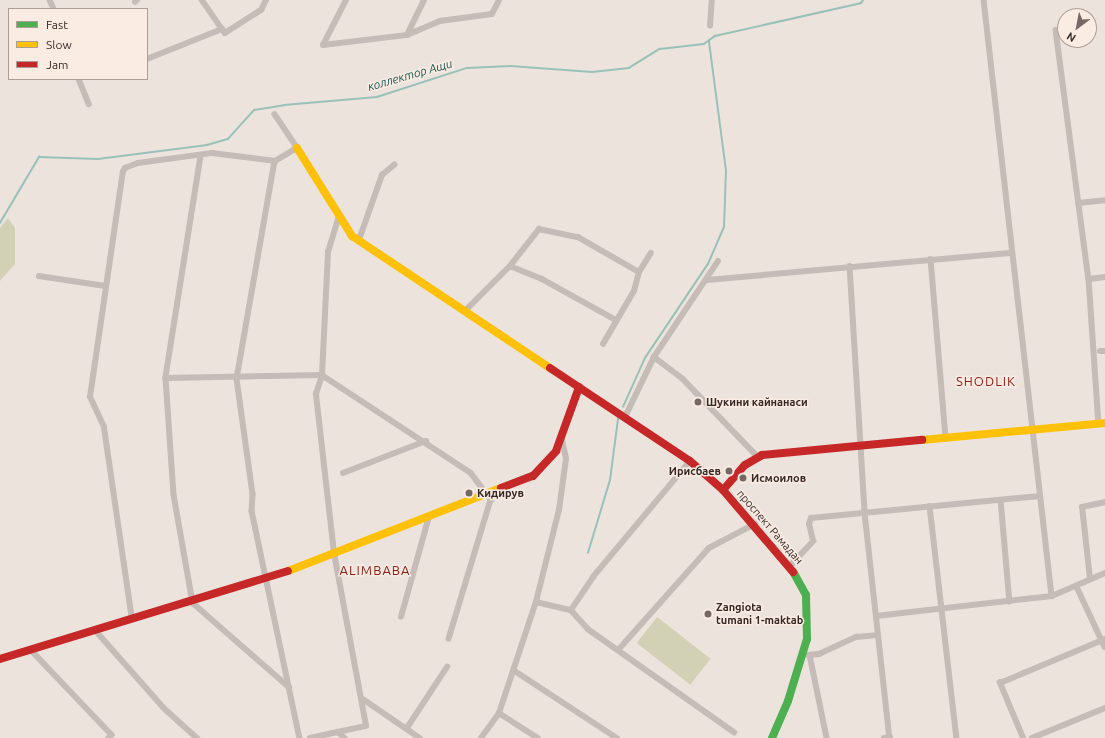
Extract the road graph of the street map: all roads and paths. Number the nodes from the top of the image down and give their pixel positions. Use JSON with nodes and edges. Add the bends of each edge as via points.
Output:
{"nodes":[{"id":1,"x":202,"y":0,"type":"edge"},
{"id":2,"x":266,"y":0,"type":"edge"},
{"id":3,"x":346,"y":0,"type":"edge"},
{"id":4,"x":424,"y":0,"type":"edge"},
{"id":5,"x":499,"y":0,"type":"edge"},
{"id":6,"x":712,"y":0,"type":"edge"},
{"id":7,"x":984,"y":0,"type":"edge"},
{"id":8,"x":710,"y":26,"type":"dead end"},
{"id":9,"x":222,"y":29,"type":"junction"},
{"id":10,"x":1056,"y":30,"type":"dead end"},
{"id":11,"x":407,"y":35,"type":"junction"},
{"id":12,"x":148,"y":59,"type":"edge"},
{"id":13,"x":79,"y":80,"type":"edge"},
{"id":14,"x":89,"y":104,"type":"dead end"},
{"id":15,"x":275,"y":115,"type":"dead end"},
{"id":16,"x":297,"y":148,"type":"junction"},
{"id":17,"x":201,"y":156,"type":"junction"},
{"id":18,"x":275,"y":161,"type":"junction"},
{"id":19,"x":394,"y":164,"type":"dead end"},
{"id":20,"x":1105,"y":200,"type":"edge"},
{"id":21,"x":1078,"y":203,"type":"junction"},
{"id":22,"x":339,"y":215,"type":"junction"},
{"id":23,"x":359,"y":240,"type":"junction"},
{"id":24,"x":1012,"y":252,"type":"junction"},
{"id":25,"x":651,"y":253,"type":"dead end"},
{"id":26,"x":931,"y":259,"type":"junction"},
{"id":27,"x":718,"y":262,"type":"dead end"},
{"id":28,"x":510,"y":266,"type":"junction"},
{"id":29,"x":850,"y":266,"type":"junction"},
{"id":30,"x":639,"y":272,"type":"junction"},
{"id":31,"x":39,"y":276,"type":"dead end"},
{"id":32,"x":1105,"y":277,"type":"edge"},
{"id":33,"x":1089,"y":278,"type":"junction"},
{"id":34,"x":708,"y":280,"type":"junction"},
{"id":35,"x":105,"y":286,"type":"junction"},
{"id":36,"x":465,"y":311,"type":"junction"},
{"id":37,"x":616,"y":320,"type":"junction"},
{"id":38,"x":603,"y":344,"type":"dead end"},
{"id":39,"x":654,"y":357,"type":"junction"},
{"id":40,"x":322,"y":375,"type":"junction"},
{"id":41,"x":166,"y":378,"type":"junction"},
{"id":42,"x":238,"y":378,"type":"junction"},
{"id":43,"x":579,"y":387,"type":"junction"},
{"id":44,"x":625,"y":418,"type":"junction"},
{"id":45,"x":1102,"y":424,"type":"edge"},
{"id":46,"x":1032,"y":430,"type":"junction"},
{"id":47,"x":946,"y":438,"type":"junction"},
{"id":48,"x":562,"y":440,"type":"junction"},
{"id":49,"x":426,"y":442,"type":"junction"},
{"id":50,"x":860,"y":446,"type":"junction"},
{"id":51,"x":757,"y":456,"type":"junction"},
{"id":52,"x":690,"y":461,"type":"junction"},
{"id":53,"x":343,"y":473,"type":"dead end"},
{"id":54,"x":723,"y":490,"type":"junction"},
{"id":55,"x":489,"y":494,"type":"junction"},
{"id":56,"x":1040,"y":496,"type":"junction"},
{"id":57,"x":1001,"y":500,"type":"junction"},
{"id":58,"x":1105,"y":502,"type":"edge"},
{"id":59,"x":930,"y":506,"type":"junction"},
{"id":60,"x":865,"y":513,"type":"junction"},
{"id":61,"x":429,"y":517,"type":"junction"},
{"id":62,"x":755,"y":524,"type":"junction"},
{"id":63,"x":334,"y":553,"type":"junction"},
{"id":64,"x":790,"y":566,"type":"junction"},
{"id":65,"x":1105,"y":573,"type":"edge"},
{"id":66,"x":264,"y":580,"type":"junction"},
{"id":67,"x":1090,"y":580,"type":"junction"},
{"id":68,"x":1077,"y":587,"type":"junction"},
{"id":69,"x":1052,"y":596,"type":"junction"},
{"id":70,"x":536,"y":602,"type":"junction"},
{"id":71,"x":1010,"y":602,"type":"junction"},
{"id":72,"x":193,"y":603,"type":"junction"},
{"id":73,"x":940,"y":609,"type":"junction"},
{"id":74,"x":571,"y":610,"type":"junction"},
{"id":75,"x":876,"y":616,"type":"junction"},
{"id":76,"x":400,"y":617,"type":"dead end"},
{"id":77,"x":132,"y":620,"type":"junction"},
{"id":78,"x":97,"y":632,"type":"junction"},
{"id":79,"x":877,"y":635,"type":"junction"},
{"id":80,"x":1103,"y":639,"type":"edge"},
{"id":81,"x":450,"y":640,"type":"dead end"},
{"id":82,"x":1105,"y":647,"type":"edge"},
{"id":83,"x":31,"y":650,"type":"junction"},
{"id":84,"x":619,"y":650,"type":"junction"},
{"id":85,"x":807,"y":655,"type":"junction"},
{"id":86,"x":0,"y":659,"type":"edge"},
{"id":87,"x":447,"y":666,"type":"dead end"},
{"id":88,"x":515,"y":671,"type":"junction"},
{"id":89,"x":290,"y":687,"type":"junction"},
{"id":90,"x":363,"y":699,"type":"junction"},
{"id":91,"x":1105,"y":708,"type":"edge"},
{"id":92,"x":499,"y":713,"type":"junction"},
{"id":93,"x":407,"y":728,"type":"junction"},
{"id":94,"x":338,"y":732,"type":"junction"},
{"id":95,"x":734,"y":732,"type":"dead end"},
{"id":96,"x":109,"y":738,"type":"edge"},
{"id":97,"x":196,"y":738,"type":"edge"},
{"id":98,"x":300,"y":738,"type":"edge"},
{"id":99,"x":310,"y":738,"type":"edge"},
{"id":100,"x":345,"y":738,"type":"edge"},
{"id":101,"x":420,"y":738,"type":"edge"},
{"id":102,"x":481,"y":738,"type":"edge"},
{"id":103,"x":538,"y":738,"type":"edge"},
{"id":104,"x":617,"y":738,"type":"edge"},
{"id":105,"x":772,"y":738,"type":"edge"},
{"id":106,"x":827,"y":738,"type":"edge"},
{"id":107,"x":888,"y":738,"type":"edge"},
{"id":108,"x":956,"y":738,"type":"edge"},
{"id":109,"x":1023,"y":738,"type":"edge"},
{"id":110,"x":1032,"y":738,"type":"edge"}],
"edges":[{"from":1,"to":9,"type":"street"},
{"from":2,"to":9,"type":"street","via":[[261,10],[225,33]]},
{"from":3,"to":11,"type":"street","via":[[323,44]]},
{"from":4,"to":11,"type":"street"},
{"from":5,"to":11,"type":"street","via":[[492,14],[440,21]]},
{"from":6,"to":8,"type":"street"},
{"from":7,"to":24,"type":"street"},
{"from":9,"to":12,"type":"street"},
{"from":10,"to":21,"type":"street"},
{"from":13,"to":14,"type":"street"},
{"from":15,"to":16,"type":"street"},
{"from":16,"to":18,"type":"street"},
{"from":16,"to":22,"type":"main road","name":"проспект Рамадан"},
{"from":17,"to":18,"type":"street","via":[[212,153]]},
{"from":17,"to":35,"type":"street","via":[[138,163],[125,168]]},
{"from":17,"to":41,"type":"street"},
{"from":18,"to":42,"type":"street"},
{"from":19,"to":23,"type":"street","via":[[382,175]]},
{"from":20,"to":21,"type":"street"},
{"from":21,"to":33,"type":"street"},
{"from":22,"to":23,"type":"main road","name":"проспект Рамадан","via":[[352,236]]},
{"from":22,"to":40,"type":"street","via":[[328,252]]},
{"from":23,"to":36,"type":"main road","name":"проспект Рамадан"},
{"from":24,"to":26,"type":"street"},
{"from":24,"to":46,"type":"street"},
{"from":25,"to":30,"type":"street"},
{"from":26,"to":29,"type":"street"},
{"from":26,"to":47,"type":"street"},
{"from":27,"to":34,"type":"street"},
{"from":28,"to":30,"type":"street","via":[[539,229],[578,237]]},
{"from":28,"to":36,"type":"street"},
{"from":28,"to":37,"type":"street","via":[[542,279]]},
{"from":29,"to":34,"type":"street"},
{"from":29,"to":50,"type":"street"},
{"from":30,"to":37,"type":"street","via":[[634,291]]},
{"from":31,"to":35,"type":"street"},
{"from":32,"to":33,"type":"street"},
{"from":33,"to":45,"type":"street"},
{"from":34,"to":39,"type":"street"},
{"from":35,"to":77,"type":"street","via":[[90,397],[104,426]]},
{"from":36,"to":43,"type":"main road","name":"проспект Рамадан"},
{"from":37,"to":38,"type":"street"},
{"from":39,"to":44,"type":"street"},
{"from":39,"to":51,"type":"street","via":[[683,379]]},
{"from":40,"to":42,"type":"street"},
{"from":40,"to":49,"type":"street"},
{"from":40,"to":63,"type":"street","via":[[316,394]]},
{"from":41,"to":42,"type":"street"},
{"from":41,"to":72,"type":"street","via":[[174,495]]},
{"from":42,"to":66,"type":"street","via":[[253,494],[252,511]]},
{"from":43,"to":44,"type":"main road","name":"проспект Рамадан"},
{"from":43,"to":48,"type":"main road","via":[[574,395]]},
{"from":44,"to":52,"type":"main road","name":"проспект Рамадан"},
{"from":45,"to":46,"type":"main road"},
{"from":46,"to":47,"type":"main road"},
{"from":46,"to":56,"type":"street"},
{"from":47,"to":50,"type":"main road"},
{"from":48,"to":55,"type":"main road","via":[[549,462],[533,476]]},
{"from":48,"to":70,"type":"street","via":[[566,458],[559,510]]},
{"from":49,"to":53,"type":"street"},
{"from":49,"to":55,"type":"street","via":[[471,473]]},
{"from":50,"to":51,"type":"main road"},
{"from":50,"to":60,"type":"street"},
{"from":51,"to":54,"type":"main road"},
{"from":52,"to":54,"type":"main road","name":"проспект Рамадан"},
{"from":52,"to":74,"type":"street","via":[[593,577]]},
{"from":54,"to":62,"type":"main road","name":"проспект Рамадан"},
{"from":55,"to":61,"type":"main road"},
{"from":55,"to":81,"type":"street","via":[[491,500]]},
{"from":56,"to":57,"type":"street"},
{"from":56,"to":69,"type":"street"},
{"from":57,"to":59,"type":"street"},
{"from":57,"to":71,"type":"street"},
{"from":58,"to":67,"type":"street","via":[[1082,507]]},
{"from":59,"to":60,"type":"street"},
{"from":59,"to":73,"type":"street"},
{"from":60,"to":64,"type":"street","via":[[812,518],[809,524],[813,541]]},
{"from":60,"to":75,"type":"street"},
{"from":61,"to":63,"type":"main road"},
{"from":61,"to":76,"type":"street"},
{"from":62,"to":64,"type":"main road","name":"проспект Рамадан"},
{"from":62,"to":84,"type":"street","via":[[709,548]]},
{"from":63,"to":66,"type":"main road"},
{"from":63,"to":90,"type":"street"},
{"from":64,"to":85,"type":"main road","name":"проспект Рамадан","via":[[803,585],[808,604]]},
{"from":65,"to":67,"type":"street"},
{"from":66,"to":72,"type":"main road"},
{"from":66,"to":89,"type":"street"},
{"from":67,"to":68,"type":"street"},
{"from":68,"to":69,"type":"street"},
{"from":68,"to":80,"type":"street"},
{"from":69,"to":71,"type":"street"},
{"from":70,"to":74,"type":"street"},
{"from":70,"to":88,"type":"street"},
{"from":71,"to":73,"type":"street"},
{"from":72,"to":77,"type":"main road"},
{"from":72,"to":89,"type":"street"},
{"from":73,"to":75,"type":"street"},
{"from":73,"to":108,"type":"street"},
{"from":74,"to":84,"type":"street","via":[[588,629]]},
{"from":75,"to":79,"type":"street"},
{"from":77,"to":78,"type":"main road"},
{"from":78,"to":83,"type":"main road"},
{"from":78,"to":97,"type":"street","via":[[164,708]]},
{"from":79,"to":85,"type":"street","via":[[856,636],[819,654]]},
{"from":79,"to":107,"type":"street"},
{"from":80,"to":82,"type":"street"},
{"from":80,"to":109,"type":"street","via":[[1000,683]]},
{"from":83,"to":86,"type":"main road"},
{"from":83,"to":96,"type":"street","via":[[112,735]]},
{"from":84,"to":95,"type":"street"},
{"from":85,"to":105,"type":"main road","name":"проспект Рамадан"},
{"from":85,"to":106,"type":"street"},
{"from":87,"to":93,"type":"street"},
{"from":88,"to":92,"type":"street"},
{"from":88,"to":104,"type":"street"},
{"from":89,"to":98,"type":"street"},
{"from":90,"to":93,"type":"street"},
{"from":90,"to":94,"type":"street","via":[[366,726]]},
{"from":91,"to":110,"type":"street"},
{"from":92,"to":102,"type":"street"},
{"from":92,"to":103,"type":"street"},
{"from":93,"to":101,"type":"street"},
{"from":94,"to":99,"type":"street"},
{"from":94,"to":100,"type":"street"}]}
